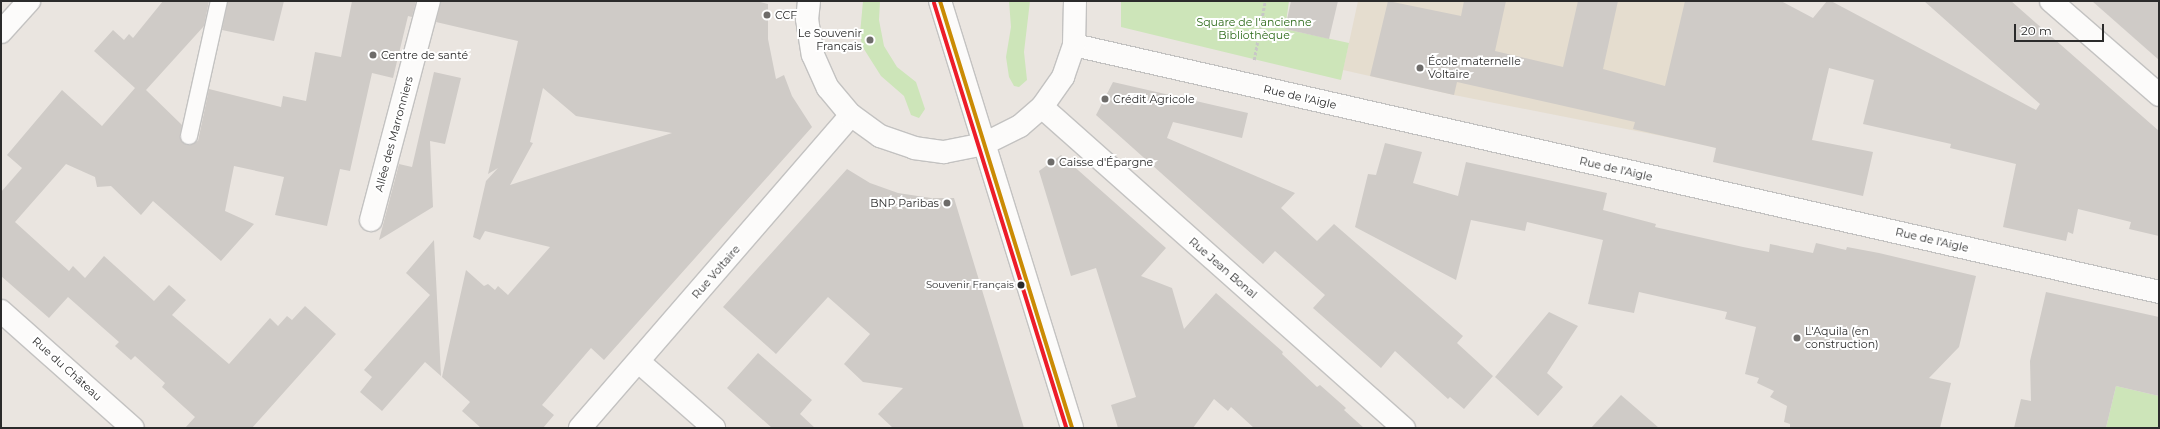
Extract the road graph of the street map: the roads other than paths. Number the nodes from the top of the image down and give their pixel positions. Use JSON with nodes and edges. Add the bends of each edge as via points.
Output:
{"nodes":[{"id":1,"x":29,"y":1,"type":"edge"},
{"id":2,"x":219,"y":1,"type":"edge"},
{"id":3,"x":429,"y":1,"type":"edge"},
{"id":4,"x":809,"y":1,"type":"edge"},
{"id":5,"x":940,"y":1,"type":"edge"},
{"id":6,"x":1075,"y":1,"type":"edge"},
{"id":7,"x":2051,"y":1,"type":"edge"},
{"id":8,"x":1,"y":32,"type":"edge"},
{"id":9,"x":1074,"y":45,"type":"junction"},
{"id":10,"x":2159,"y":95,"type":"edge"},
{"id":11,"x":1042,"y":107,"type":"junction"},
{"id":12,"x":851,"y":115,"type":"junction"},
{"id":13,"x":189,"y":136,"type":"dead end"},
{"id":14,"x":984,"y":144,"type":"junction"},
{"id":15,"x":371,"y":220,"type":"dead end"},
{"id":16,"x":2159,"y":292,"type":"edge"},
{"id":17,"x":1,"y":311,"type":"edge"},
{"id":18,"x":639,"y":362,"type":"junction"},
{"id":19,"x":133,"y":428,"type":"edge"},
{"id":20,"x":580,"y":428,"type":"edge"},
{"id":21,"x":714,"y":428,"type":"edge"},
{"id":22,"x":1072,"y":428,"type":"edge"},
{"id":23,"x":1404,"y":428,"type":"edge"}],
"edges":[{"from":1,"to":8,"type":"street"},
{"from":2,"to":13,"type":"lane"},
{"from":3,"to":15,"type":"street","name":"Allée des Marronniers"},
{"from":4,"to":12,"type":"street","via":[[807,19],[813,55],[828,88]]},
{"from":5,"to":14,"type":"street"},
{"from":6,"to":9,"type":"street"},
{"from":7,"to":10,"type":"street"},
{"from":9,"to":11,"type":"street","via":[[1063,77]]},
{"from":9,"to":16,"type":"street","name":"Rue de l'Aigle"},
{"from":11,"to":14,"type":"street","via":[[1020,126]]},
{"from":11,"to":23,"type":"street","name":"Rue Jean Bonal"},
{"from":12,"to":14,"type":"street","via":[[880,136],[914,148],[944,152]]},
{"from":12,"to":18,"type":"street","name":"Rue Voltaire"},
{"from":14,"to":22,"type":"street"},
{"from":17,"to":19,"type":"street","name":"Rue du Château"},
{"from":18,"to":20,"type":"street","name":"Rue Voltaire"},
{"from":18,"to":21,"type":"street"}]}
